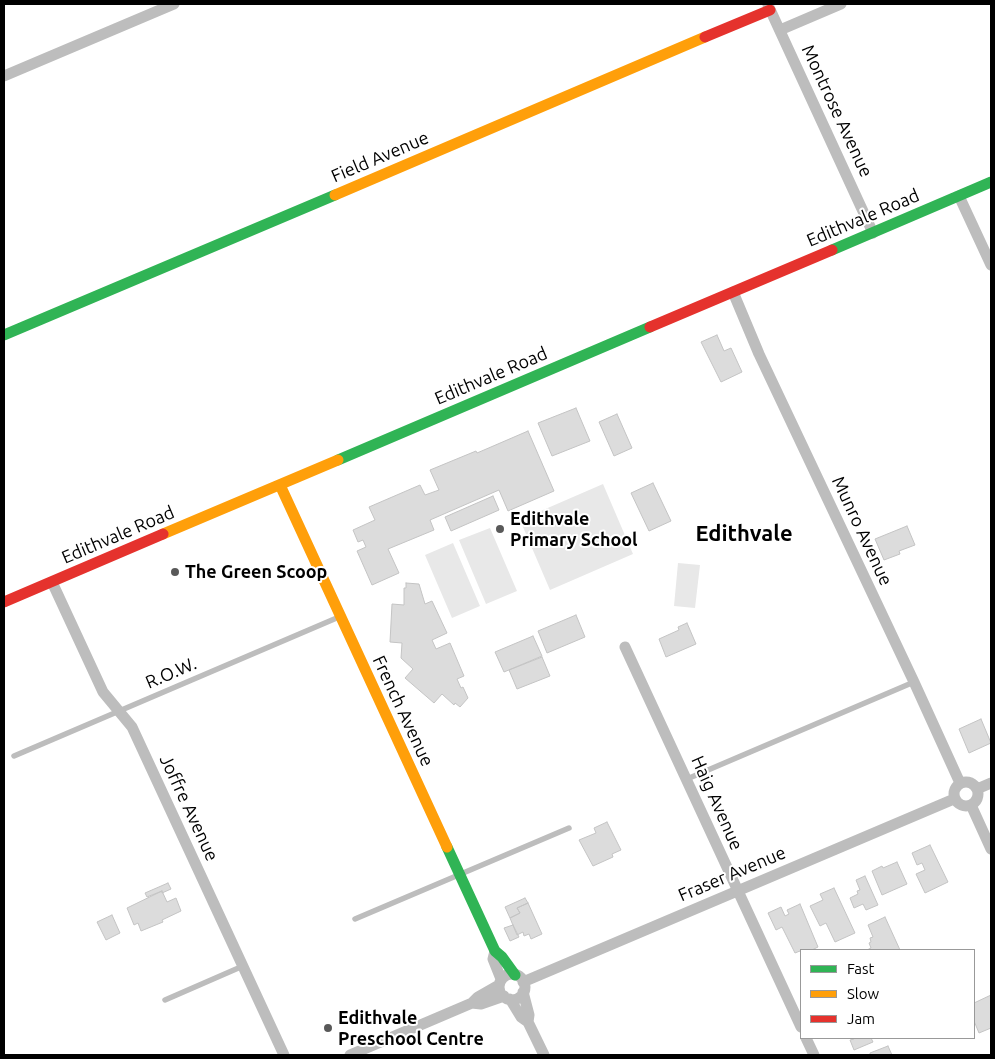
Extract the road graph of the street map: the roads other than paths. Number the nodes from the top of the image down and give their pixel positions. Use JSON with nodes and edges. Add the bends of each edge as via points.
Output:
{"nodes":[{"id":1,"x":174,"y":4,"type":"edge"},
{"id":2,"x":841,"y":4,"type":"edge"},
{"id":3,"x":769,"y":7,"type":"edge"},
{"id":4,"x":780,"y":30,"type":"junction"},
{"id":5,"x":4,"y":76,"type":"edge"},
{"id":6,"x":991,"y":182,"type":"edge"},
{"id":7,"x":959,"y":196,"type":"junction"},
{"id":8,"x":873,"y":233,"type":"junction"},
{"id":9,"x":991,"y":265,"type":"edge"},
{"id":10,"x":732,"y":292,"type":"junction"},
{"id":11,"x":4,"y":335,"type":"edge"},
{"id":12,"x":280,"y":485,"type":"junction"},
{"id":13,"x":52,"y":582,"type":"junction"},
{"id":14,"x":4,"y":602,"type":"edge"},
{"id":15,"x":339,"y":617,"type":"junction"},
{"id":16,"x":626,"y":647,"type":"dead end"},
{"id":17,"x":914,"y":682,"type":"junction"},
{"id":18,"x":120,"y":711,"type":"junction"},
{"id":19,"x":14,"y":756,"type":"dead end"},
{"id":20,"x":687,"y":779,"type":"junction"},
{"id":21,"x":991,"y":783,"type":"edge"},
{"id":22,"x":960,"y":784,"type":"junction"},
{"id":23,"x":977,"y":789,"type":"junction"},
{"id":24,"x":954,"y":799,"type":"junction"},
{"id":25,"x":971,"y":805,"type":"junction"},
{"id":26,"x":569,"y":828,"type":"dead end"},
{"id":27,"x":991,"y":849,"type":"edge"},
{"id":28,"x":460,"y":875,"type":"junction"},
{"id":29,"x":737,"y":891,"type":"junction"},
{"id":30,"x":355,"y":919,"type":"dead end"},
{"id":31,"x":495,"y":952,"type":"junction"},
{"id":32,"x":243,"y":966,"type":"junction"},
{"id":33,"x":500,"y":982,"type":"junction"},
{"id":34,"x":520,"y":983,"type":"junction"},
{"id":35,"x":507,"y":998,"type":"junction"},
{"id":36,"x":165,"y":1000,"type":"dead end"},
{"id":37,"x":472,"y":1003,"type":"junction"},
{"id":38,"x":528,"y":1022,"type":"junction"},
{"id":39,"x":800,"y":1025,"type":"edge"},
{"id":40,"x":806,"y":1039,"type":"edge"},
{"id":41,"x":284,"y":1055,"type":"edge"},
{"id":42,"x":350,"y":1055,"type":"edge"},
{"id":43,"x":544,"y":1055,"type":"edge"},
{"id":44,"x":814,"y":1055,"type":"edge"}],
"edges":[{"from":1,"to":5,"type":"street"},
{"from":2,"to":4,"type":"street"},
{"from":3,"to":4,"type":"street","name":"Montrose Avenue"},
{"from":3,"to":11,"type":"main road","name":"Field Avenue"},
{"from":4,"to":8,"type":"street","name":"Montrose Avenue"},
{"from":6,"to":7,"type":"main road","name":"Edithvale Road"},
{"from":7,"to":8,"type":"main road","name":"Edithvale Road"},
{"from":7,"to":9,"type":"street"},
{"from":8,"to":10,"type":"main road","name":"Edithvale Road"},
{"from":10,"to":12,"type":"main road","name":"Edithvale Road"},
{"from":10,"to":17,"type":"street","name":"Munro Avenue"},
{"from":12,"to":13,"type":"main road","name":"Edithvale Road"},
{"from":12,"to":15,"type":"main road","name":"French Avenue"},
{"from":13,"to":14,"type":"main road","name":"Edithvale Road"},
{"from":13,"to":18,"type":"street","name":"Joffre Avenue","via":[[101,688]]},
{"from":15,"to":18,"type":"lane","name":"R.O.W."},
{"from":15,"to":28,"type":"main road","name":"French Avenue"},
{"from":16,"to":20,"type":"street","name":"Haig Avenue"},
{"from":17,"to":20,"type":"lane"},
{"from":17,"to":22,"type":"street","name":"Munro Avenue"},
{"from":18,"to":19,"type":"lane","name":"R.O.W."},
{"from":18,"to":32,"type":"street","name":"Joffre Avenue","via":[[132,727]]},
{"from":20,"to":29,"type":"street","name":"Haig Avenue"},
{"from":21,"to":23,"type":"street"},
{"from":22,"to":23,"type":"street","via":[[970,782]]},
{"from":22,"to":24,"type":"street","via":[[954,790]]},
{"from":23,"to":25,"type":"street","via":[[977,800]]},
{"from":24,"to":25,"type":"street","via":[[960,805]]},
{"from":24,"to":29,"type":"street","name":"Fraser Avenue"},
{"from":25,"to":27,"type":"street"},
{"from":26,"to":28,"type":"lane"},
{"from":28,"to":30,"type":"lane"},
{"from":28,"to":31,"type":"main road","name":"French Avenue"},
{"from":29,"to":34,"type":"street","name":"Fraser Avenue"},
{"from":29,"to":39,"type":"street","name":"Haig Avenue"},
{"from":31,"to":33,"type":"street","name":"French Avenue","via":[[493,959]]},
{"from":31,"to":34,"type":"main road","name":"French Avenue"},
{"from":32,"to":36,"type":"lane"},
{"from":32,"to":41,"type":"street","name":"Joffre Avenue"},
{"from":33,"to":34,"type":"street","via":[[507,975]]},
{"from":33,"to":35,"type":"street","via":[[501,993]]},
{"from":33,"to":37,"type":"street"},
{"from":34,"to":35,"type":"street","via":[[516,998]]},
{"from":34,"to":38,"type":"street","name":"French Avenue"},
{"from":35,"to":37,"type":"street"},
{"from":35,"to":38,"type":"street","name":"French Avenue"},
{"from":37,"to":42,"type":"street"},
{"from":38,"to":43,"type":"street","name":"French Avenue"},
{"from":40,"to":44,"type":"street"}]}
